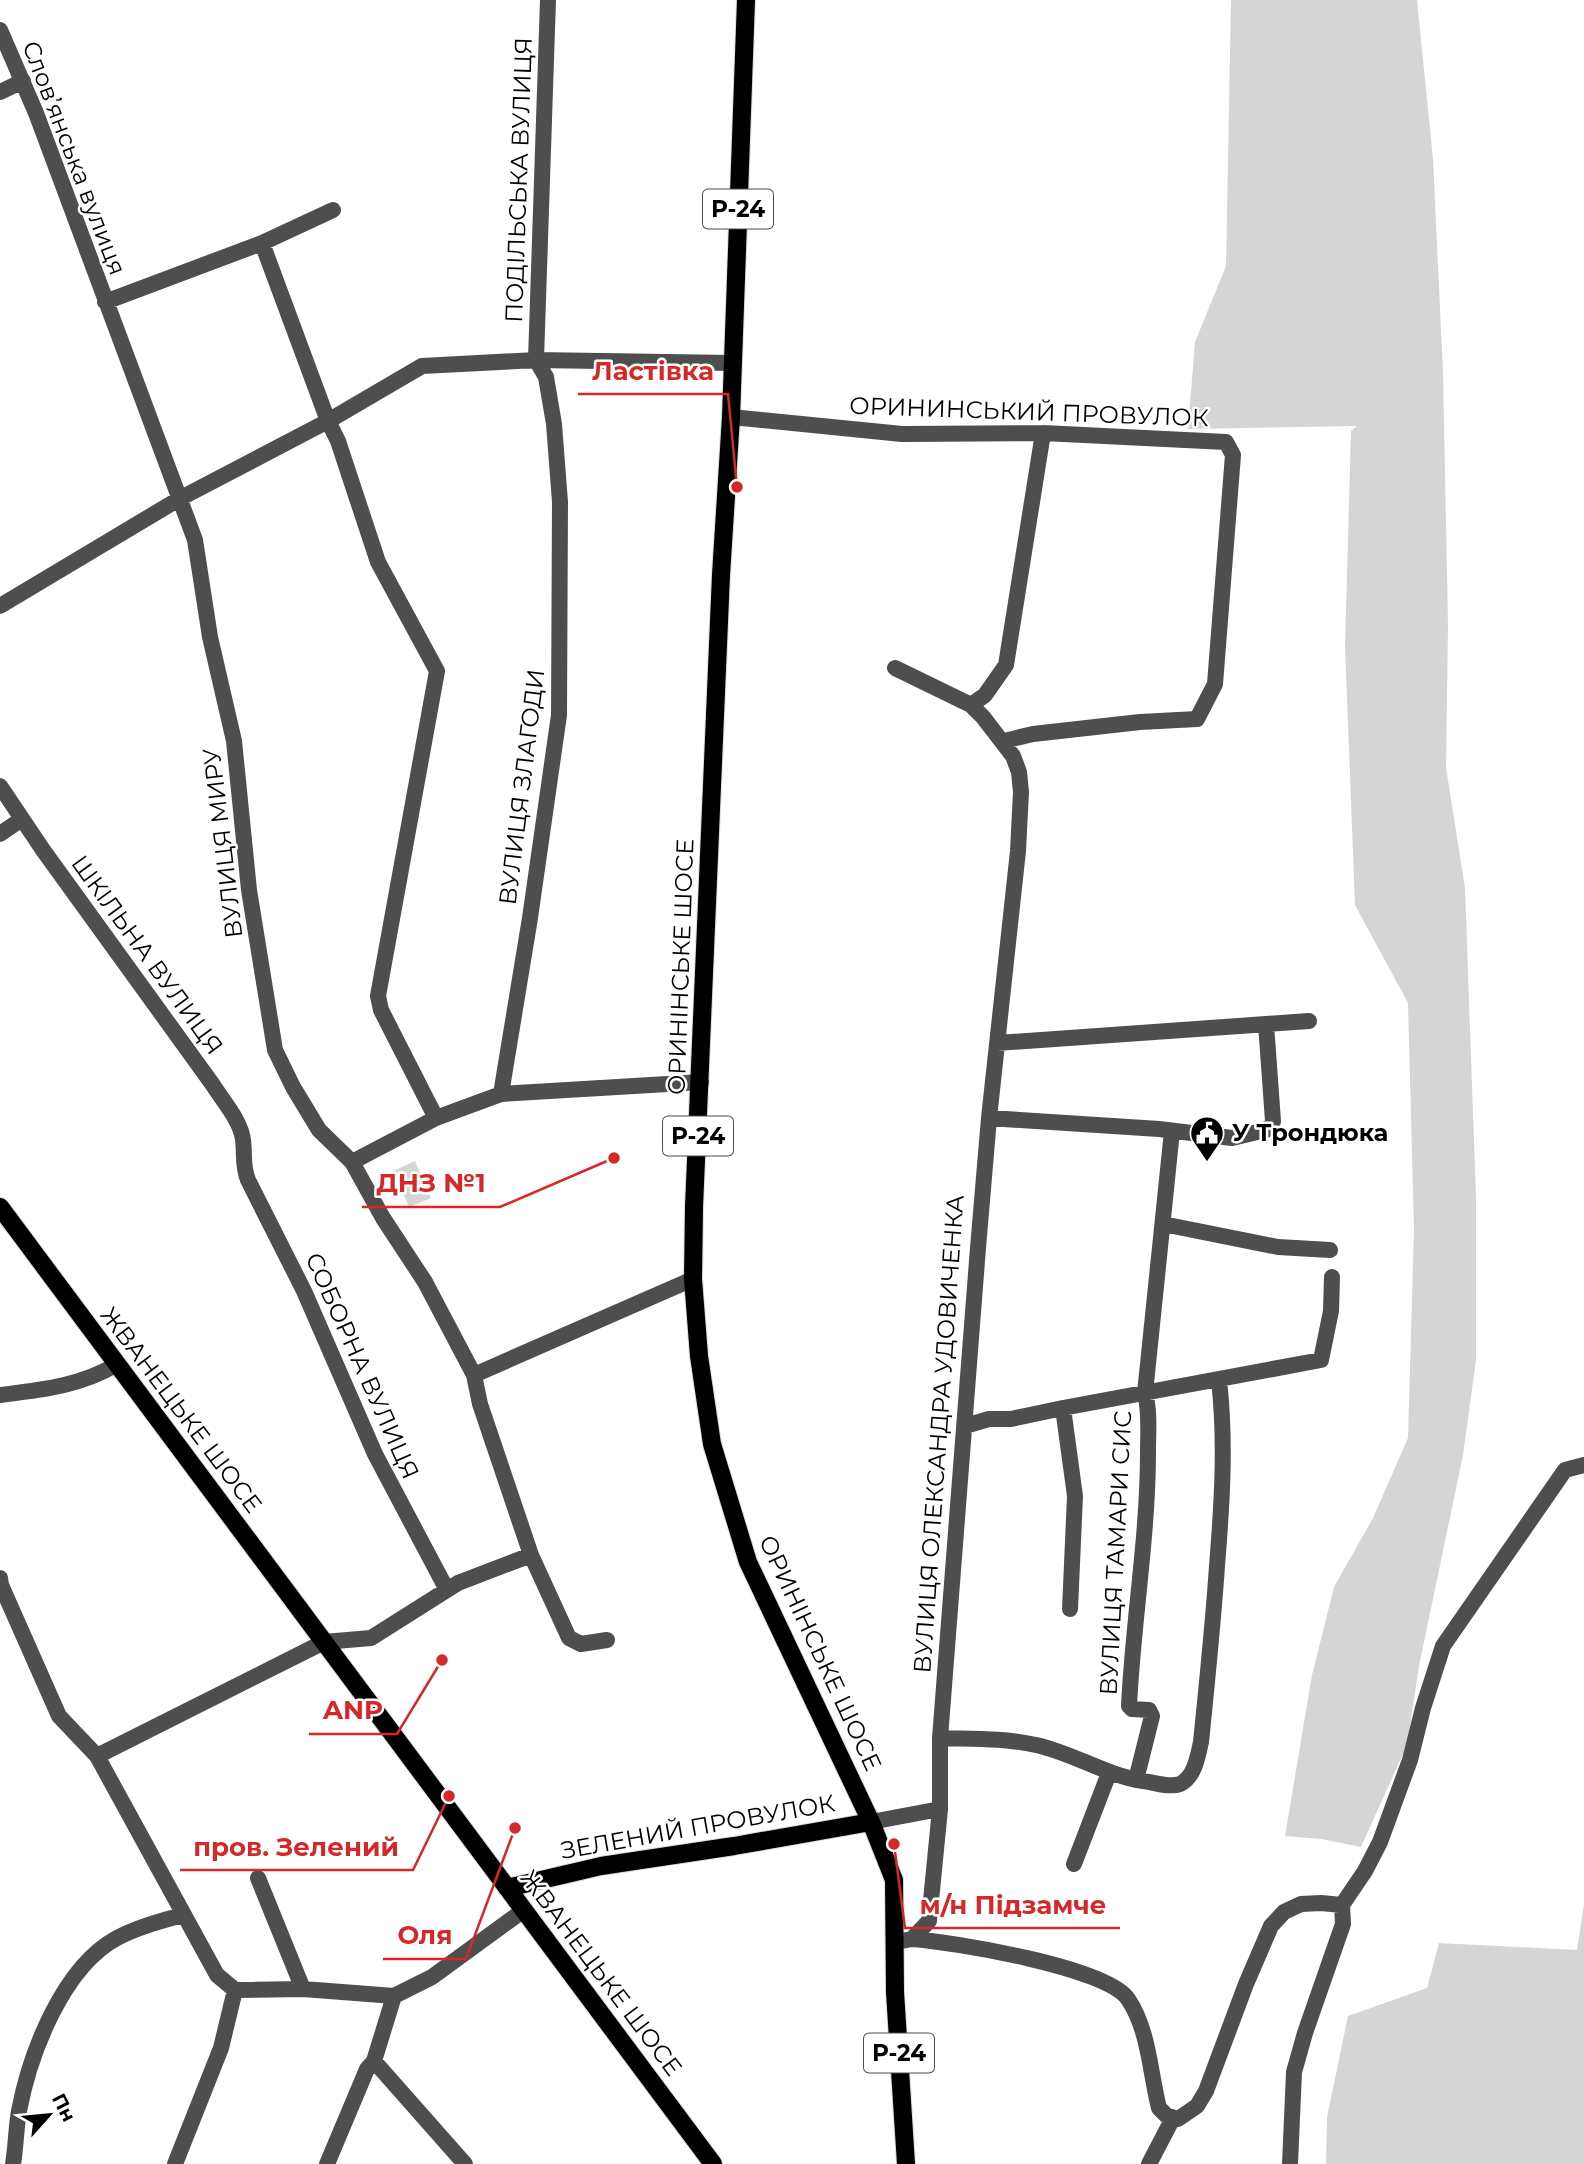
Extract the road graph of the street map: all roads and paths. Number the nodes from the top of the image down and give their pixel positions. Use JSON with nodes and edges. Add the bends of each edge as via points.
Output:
{"nodes":[{"id":1,"x":548,"y":0,"type":"edge"},
{"id":2,"x":746,"y":0,"type":"edge"},
{"id":3,"x":0,"y":30,"type":"edge"},
{"id":4,"x":23,"y":81,"type":"junction"},
{"id":5,"x":0,"y":92,"type":"edge"},
{"id":6,"x":333,"y":210,"type":"dead end"},
{"id":7,"x":262,"y":243,"type":"junction"},
{"id":8,"x":105,"y":302,"type":"junction"},
{"id":9,"x":537,"y":360,"type":"junction"},
{"id":10,"x":732,"y":363,"type":"junction"},
{"id":11,"x":730,"y":418,"type":"junction"},
{"id":12,"x":328,"y":421,"type":"junction"},
{"id":13,"x":1043,"y":433,"type":"junction"},
{"id":14,"x":179,"y":499,"type":"junction"},
{"id":15,"x":0,"y":606,"type":"edge"},
{"id":16,"x":895,"y":668,"type":"dead end"},
{"id":17,"x":971,"y":705,"type":"junction"},
{"id":18,"x":1004,"y":741,"type":"junction"},
{"id":19,"x":0,"y":786,"type":"edge"},
{"id":20,"x":22,"y":819,"type":"junction"},
{"id":21,"x":0,"y":834,"type":"edge"},
{"id":22,"x":1309,"y":1021,"type":"dead end"},
{"id":23,"x":1266,"y":1024,"type":"junction"},
{"id":24,"x":997,"y":1043,"type":"junction"},
{"id":25,"x":701,"y":1082,"type":"junction"},
{"id":26,"x":501,"y":1094,"type":"junction"},
{"id":27,"x":436,"y":1118,"type":"junction"},
{"id":28,"x":989,"y":1118,"type":"junction"},
{"id":29,"x":1172,"y":1131,"type":"junction"},
{"id":30,"x":243,"y":1157,"type":"joint"},
{"id":31,"x":352,"y":1162,"type":"junction"},
{"id":32,"x":0,"y":1207,"type":"edge"},
{"id":33,"x":1163,"y":1224,"type":"junction"},
{"id":34,"x":1330,"y":1250,"type":"dead end"},
{"id":35,"x":1332,"y":1277,"type":"dead end"},
{"id":36,"x":693,"y":1279,"type":"junction"},
{"id":37,"x":117,"y":1364,"type":"junction"},
{"id":38,"x":474,"y":1375,"type":"junction"},
{"id":39,"x":1219,"y":1380,"type":"junction"},
{"id":40,"x":1146,"y":1393,"type":"junction"},
{"id":41,"x":0,"y":1395,"type":"edge"},
{"id":42,"x":1063,"y":1408,"type":"junction"},
{"id":43,"x":965,"y":1426,"type":"junction"},
{"id":44,"x":1584,"y":1465,"type":"edge"},
{"id":45,"x":531,"y":1555,"type":"junction"},
{"id":46,"x":0,"y":1578,"type":"edge"},
{"id":47,"x":447,"y":1590,"type":"junction"},
{"id":48,"x":1070,"y":1609,"type":"dead end"},
{"id":49,"x":607,"y":1640,"type":"dead end"},
{"id":50,"x":324,"y":1642,"type":"junction"},
{"id":51,"x":940,"y":1738,"type":"junction"},
{"id":52,"x":97,"y":1756,"type":"junction"},
{"id":53,"x":1109,"y":1773,"type":"junction"},
{"id":54,"x":1136,"y":1780,"type":"junction"},
{"id":55,"x":940,"y":1809,"type":"junction"},
{"id":56,"x":871,"y":1822,"type":"junction"},
{"id":57,"x":1074,"y":1864,"type":"dead end"},
{"id":58,"x":258,"y":1878,"type":"dead end"},
{"id":59,"x":507,"y":1888,"type":"junction"},
{"id":60,"x":1342,"y":1905,"type":"junction"},
{"id":61,"x":524,"y":1910,"type":"junction"},
{"id":62,"x":183,"y":1915,"type":"junction"},
{"id":63,"x":904,"y":1940,"type":"junction"},
{"id":64,"x":303,"y":1989,"type":"junction"},
{"id":65,"x":235,"y":1990,"type":"junction"},
{"id":66,"x":394,"y":1996,"type":"junction"},
{"id":67,"x":374,"y":2061,"type":"junction"},
{"id":68,"x":1173,"y":2118,"type":"junction"},
{"id":69,"x":13,"y":2164,"type":"edge"},
{"id":70,"x":175,"y":2164,"type":"edge"},
{"id":71,"x":327,"y":2164,"type":"edge"},
{"id":72,"x":465,"y":2164,"type":"edge"},
{"id":73,"x":713,"y":2164,"type":"edge"},
{"id":74,"x":906,"y":2164,"type":"edge"},
{"id":75,"x":1149,"y":2164,"type":"edge"},
{"id":76,"x":1290,"y":2164,"type":"edge"}],
"edges":[{"from":1,"to":9,"type":"street","name":"ПОДІЛЬСЬКА ВУЛИЦЯ"},
{"from":2,"to":10,"type":"main road","number":"Р-24"},
{"from":3,"to":4,"type":"street","name":"Словʼянська вулиця"},
{"from":4,"to":5,"type":"street"},
{"from":4,"to":8,"type":"street","name":"Словʼянська вулиця"},
{"from":6,"to":7,"type":"street","name":"Словʼянська вулиця"},
{"from":7,"to":8,"type":"street","name":"Словʼянська вулиця"},
{"from":7,"to":12,"type":"street"},
{"from":8,"to":14,"type":"street","name":"Словʼянська вулиця"},
{"from":9,"to":10,"type":"street"},
{"from":9,"to":12,"type":"street","via":[[422,366]]},
{"from":9,"to":26,"type":"street","name":"ВУЛИЦЯ ЗЛАГОДИ","via":[[546,377],[552,412],[560,502],[559,715]]},
{"from":10,"to":11,"type":"main road","number":"Р-24"},
{"from":11,"to":13,"type":"street","name":"ОРИНИНСЬКИЙ ПРОВУЛОК","via":[[902,434]]},
{"from":11,"to":25,"type":"main road","name":"ОРИНІНСЬКЕ ШОСЕ","number":"Р-24"},
{"from":12,"to":14,"type":"street"},
{"from":12,"to":27,"type":"street","via":[[378,562],[437,671],[378,996]]},
{"from":13,"to":17,"type":"street","via":[[1006,665],[985,695]]},
{"from":13,"to":18,"type":"street","name":"ОРИНИНСЬКИЙ ПРОВУЛОК","via":[[1226,442],[1233,455],[1215,684],[1197,719],[1034,734]]},
{"from":14,"to":15,"type":"street"},
{"from":14,"to":31,"type":"street","name":"ВУЛИЦЯ МИРУ","via":[[195,540],[209,637],[234,741],[249,890],[271,1036],[284,1070],[319,1130]]},
{"from":16,"to":17,"type":"street","name":"ВУЛИЦЯ ОЛЕКСАНДРА УДОВИЧЕНКА"},
{"from":17,"to":18,"type":"street","name":"ВУЛИЦЯ ОЛЕКСАНДРА УДОВИЧЕНКА"},
{"from":18,"to":24,"type":"street","name":"ВУЛИЦЯ ОЛЕКСАНДРА УДОВИЧЕНКА","via":[[1019,772],[1021,792]]},
{"from":19,"to":20,"type":"street","name":"ШКІЛЬНА ВУЛИЦЯ"},
{"from":20,"to":21,"type":"street"},
{"from":20,"to":30,"type":"street","name":"ШКІЛЬНА ВУЛИЦЯ","via":[[213,1085],[241,1130]]},
{"from":22,"to":23,"type":"street"},
{"from":23,"to":24,"type":"street"},
{"from":23,"to":29,"type":"street","via":[[1270,1128],[1231,1138]]},
{"from":24,"to":28,"type":"street","name":"ВУЛИЦЯ ОЛЕКСАНДРА УДОВИЧЕНКА"},
{"from":25,"to":26,"type":"street"},
{"from":25,"to":36,"type":"main road","name":"ОРИНІНСЬКЕ ШОСЕ","number":"Р-24"},
{"from":26,"to":27,"type":"street"},
{"from":27,"to":31,"type":"street"},
{"from":28,"to":29,"type":"street"},
{"from":28,"to":43,"type":"street","name":"ВУЛИЦЯ ОЛЕКСАНДРА УДОВИЧЕНКА"},
{"from":29,"to":33,"type":"street"},
{"from":30,"to":47,"type":"street","name":"СОБОРНА ВУЛИЦЯ","via":[[248,1180],[304,1291],[374,1454]]},
{"from":31,"to":38,"type":"street","via":[[425,1282]]},
{"from":32,"to":37,"type":"main road","name":"ЖВАНЕЦЬКЕ ШОСЕ"},
{"from":33,"to":34,"type":"street","via":[[1278,1247]]},
{"from":33,"to":40,"type":"street"},
{"from":35,"to":39,"type":"street","name":"ВУЛИЦЯ ТАМАРИ СИС","via":[[1321,1360]]},
{"from":36,"to":38,"type":"street"},
{"from":36,"to":56,"type":"main road","name":"ОРИНІНСЬКЕ ШОСЕ","number":"Р-24","via":[[698,1356],[712,1444],[748,1562]]},
{"from":37,"to":41,"type":"street","via":[[69,1384]]},
{"from":37,"to":50,"type":"main road","name":"ЖВАНЕЦЬКЕ ШОСЕ"},
{"from":38,"to":45,"type":"street"},
{"from":39,"to":40,"type":"street","name":"ВУЛИЦЯ ТАМАРИ СИС"},
{"from":39,"to":54,"type":"street","via":[[1224,1422],[1223,1493],[1201,1742],[1196,1761],[1179,1784]]},
{"from":40,"to":42,"type":"street","name":"ВУЛИЦЯ ТАМАРИ СИС"},
{"from":40,"to":54,"type":"street","name":"ВУЛИЦЯ ТАМАРИ СИС","via":[[1147,1508],[1129,1706],[1149,1710],[1153,1716]]},
{"from":42,"to":43,"type":"street","name":"ВУЛИЦЯ ТАМАРИ СИС"},
{"from":42,"to":48,"type":"street","name":"ВУЛИЦЯ ТАМАРИ СИС","via":[[1075,1496]]},
{"from":43,"to":51,"type":"street","name":"ВУЛИЦЯ ОЛЕКСАНДРА УДОВИЧЕНКА"},
{"from":44,"to":60,"type":"street","via":[[1565,1470],[1443,1646],[1380,1842]]},
{"from":45,"to":47,"type":"street"},
{"from":45,"to":49,"type":"street","via":[[572,1641]]},
{"from":46,"to":52,"type":"street","via":[[59,1716]]},
{"from":47,"to":50,"type":"street","via":[[371,1638]]},
{"from":50,"to":52,"type":"street"},
{"from":50,"to":59,"type":"main road","name":"ЖВАНЕЦЬКЕ ШОСЕ"},
{"from":51,"to":53,"type":"street","via":[[1037,1745]]},
{"from":51,"to":55,"type":"street","name":"ВУЛИЦЯ ОЛЕКСАНДРА УДОВИЧЕНКА"},
{"from":52,"to":62,"type":"street"},
{"from":53,"to":54,"type":"street"},
{"from":53,"to":57,"type":"street"},
{"from":55,"to":56,"type":"street","name":"ЗЕЛЕНИЙ ПРОВУЛОК"},
{"from":55,"to":63,"type":"street","name":"ВУЛИЦЯ ОЛЕКСАНДРА УДОВИЧЕНКА","via":[[929,1920]]},
{"from":56,"to":59,"type":"main road","name":"ЗЕЛЕНИЙ ПРОВУЛОК","via":[[601,1866]]},
{"from":56,"to":63,"type":"main road","name":"ОРИНІНСЬКЕ ШОСЕ","number":"Р-24","via":[[894,1880]]},
{"from":58,"to":64,"type":"street"},
{"from":59,"to":61,"type":"main road","name":"ЖВАНЕЦЬКЕ ШОСЕ"},
{"from":60,"to":68,"type":"street","via":[[1301,1904],[1277,1918],[1264,1938],[1206,2091],[1184,2117]]},
{"from":60,"to":76,"type":"street","via":[[1343,1924],[1294,2072]]},
{"from":61,"to":66,"type":"street","via":[[432,1977]]},
{"from":61,"to":73,"type":"main road","name":"ЖВАНЕЦЬКЕ ШОСЕ"},
{"from":62,"to":65,"type":"street","via":[[217,1975]]},
{"from":62,"to":69,"type":"street","via":[[116,1938],[70,1983],[48,2022],[29,2072]]},
{"from":63,"to":68,"type":"street","via":[[1018,1955],[1118,1988],[1143,2032],[1158,2108]]},
{"from":63,"to":74,"type":"main road","number":"Р-24","via":[[895,1992]]},
{"from":64,"to":65,"type":"street"},
{"from":64,"to":66,"type":"street"},
{"from":65,"to":70,"type":"street","via":[[221,2048]]},
{"from":66,"to":67,"type":"street"},
{"from":67,"to":71,"type":"street"},
{"from":67,"to":72,"type":"street"},
{"from":68,"to":75,"type":"street"}]}
